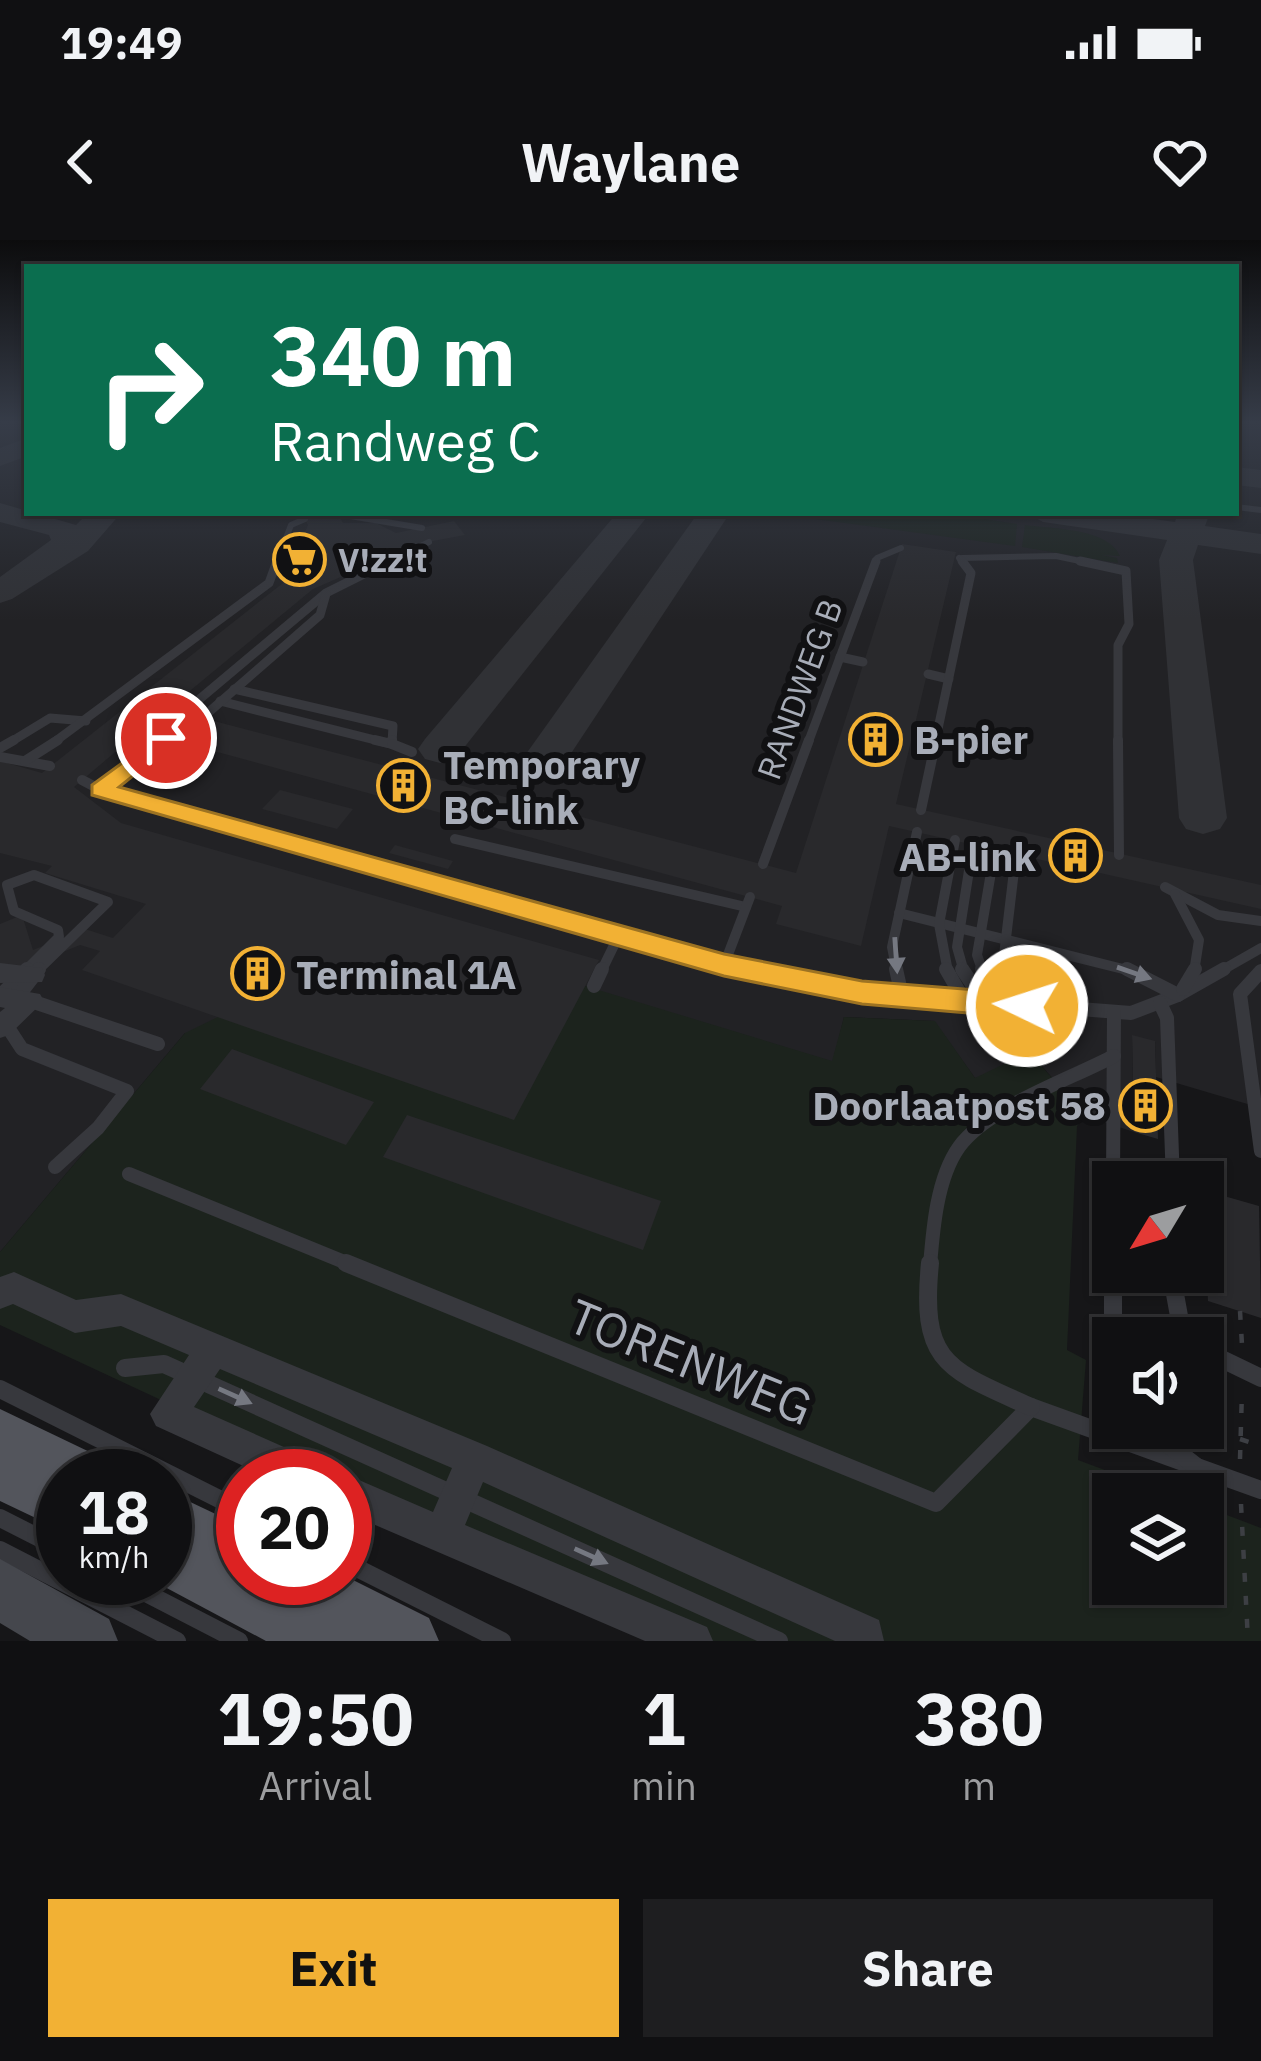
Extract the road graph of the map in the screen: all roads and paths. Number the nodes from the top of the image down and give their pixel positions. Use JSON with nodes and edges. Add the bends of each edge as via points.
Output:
{"nodes":[{"id":1,"x":350,"y":516,"type":"edge"},
{"id":2,"x":305,"y":519,"type":"dead end"},
{"id":3,"x":422,"y":528,"type":"dead end"},
{"id":4,"x":429,"y":542,"type":"dead end"},
{"id":5,"x":901,"y":548,"type":"dead end"},
{"id":6,"x":312,"y":590,"type":"dead end"},
{"id":7,"x":326,"y":593,"type":"junction"},
{"id":8,"x":840,"y":657,"type":"junction"},
{"id":9,"x":863,"y":662,"type":"dead end"},
{"id":10,"x":928,"y":674,"type":"dead end"},
{"id":11,"x":949,"y":679,"type":"junction"},
{"id":12,"x":234,"y":689,"type":"junction"},
{"id":13,"x":220,"y":701,"type":"junction"},
{"id":14,"x":287,"y":701,"type":"junction"},
{"id":15,"x":183,"y":713,"type":"dead end"},
{"id":16,"x":341,"y":714,"type":"junction"},
{"id":17,"x":274,"y":715,"type":"junction"},
{"id":18,"x":202,"y":718,"type":"dead end"},
{"id":19,"x":87,"y":721,"type":"junction"},
{"id":20,"x":328,"y":728,"type":"junction"},
{"id":21,"x":166,"y":738,"type":"dead end"},
{"id":22,"x":392,"y":744,"type":"junction"},
{"id":23,"x":0,"y":748,"type":"edge"},
{"id":24,"x":412,"y":752,"type":"dead end"},
{"id":25,"x":0,"y":758,"type":"edge"},
{"id":26,"x":25,"y":761,"type":"junction"},
{"id":27,"x":50,"y":766,"type":"dead end"},
{"id":28,"x":82,"y":780,"type":"dead end"},
{"id":29,"x":100,"y":790,"type":"junction"},
{"id":30,"x":921,"y":810,"type":"dead end"},
{"id":31,"x":917,"y":832,"type":"dead end"},
{"id":32,"x":455,"y":839,"type":"dead end"},
{"id":33,"x":955,"y":840,"type":"dead end"},
{"id":34,"x":974,"y":844,"type":"dead end"},
{"id":35,"x":995,"y":849,"type":"dead end"},
{"id":36,"x":1016,"y":854,"type":"dead end"},
{"id":37,"x":1118,"y":855,"type":"dead end"},
{"id":38,"x":763,"y":864,"type":"dead end"},
{"id":39,"x":899,"y":913,"type":"junction"},
{"id":40,"x":1261,"y":921,"type":"edge"},
{"id":41,"x":939,"y":923,"type":"junction"},
{"id":42,"x":960,"y":928,"type":"junction"},
{"id":43,"x":981,"y":933,"type":"junction"},
{"id":44,"x":618,"y":937,"type":"junction"},
{"id":45,"x":1003,"y":939,"type":"junction"},
{"id":46,"x":1261,"y":948,"type":"edge"},
{"id":47,"x":724,"y":965,"type":"junction"},
{"id":48,"x":1261,"y":971,"type":"edge"},
{"id":49,"x":594,"y":986,"type":"dead end"},
{"id":50,"x":15,"y":988,"type":"edge"},
{"id":51,"x":1178,"y":995,"type":"junction"},
{"id":52,"x":902,"y":996,"type":"junction"},
{"id":53,"x":965,"y":1002,"type":"junction"},
{"id":54,"x":984,"y":1003,"type":"junction"},
{"id":55,"x":1160,"y":1003,"type":"junction"},
{"id":56,"x":1006,"y":1005,"type":"junction"},
{"id":57,"x":1027,"y":1006,"type":"junction"},
{"id":58,"x":1114,"y":1013,"type":"junction"},
{"id":59,"x":3,"y":1027,"type":"edge"},
{"id":60,"x":158,"y":1044,"type":"dead end"},
{"id":61,"x":1114,"y":1056,"type":"junction"},
{"id":62,"x":1261,"y":1151,"type":"edge"},
{"id":63,"x":1113,"y":1161,"type":"edge"},
{"id":64,"x":1172,"y":1161,"type":"edge"},
{"id":65,"x":55,"y":1166,"type":"dead end"},
{"id":66,"x":128,"y":1174,"type":"dead end"},
{"id":67,"x":0,"y":1293,"type":"edge"},
{"id":68,"x":1224,"y":1360,"type":"edge"},
{"id":69,"x":203,"y":1363,"type":"junction"},
{"id":70,"x":125,"y":1368,"type":"dead end"},
{"id":71,"x":1261,"y":1378,"type":"edge"},
{"id":72,"x":0,"y":1390,"type":"edge"},
{"id":73,"x":1030,"y":1407,"type":"junction"},
{"id":74,"x":0,"y":1438,"type":"edge"},
{"id":75,"x":1239,"y":1438,"type":"dead end"},
{"id":76,"x":1261,"y":1446,"type":"edge"},
{"id":77,"x":247,"y":1449,"type":"edge"},
{"id":78,"x":1173,"y":1449,"type":"edge"},
{"id":79,"x":0,"y":1450,"type":"edge"},
{"id":80,"x":36,"y":1456,"type":"edge"},
{"id":81,"x":474,"y":1459,"type":"junction"},
{"id":82,"x":1196,"y":1467,"type":"junction"},
{"id":83,"x":36,"y":1468,"type":"edge"},
{"id":84,"x":0,"y":1469,"type":"edge"},
{"id":85,"x":36,"y":1488,"type":"edge"},
{"id":86,"x":1261,"y":1490,"type":"edge"},
{"id":87,"x":458,"y":1496,"type":"junction"},
{"id":88,"x":216,"y":1498,"type":"edge"},
{"id":89,"x":372,"y":1504,"type":"edge"},
{"id":90,"x":0,"y":1518,"type":"edge"},
{"id":91,"x":442,"y":1535,"type":"junction"},
{"id":92,"x":36,"y":1536,"type":"edge"},
{"id":93,"x":0,"y":1550,"type":"edge"},
{"id":94,"x":192,"y":1567,"type":"edge"},
{"id":95,"x":372,"y":1576,"type":"edge"},
{"id":96,"x":0,"y":1589,"type":"edge"},
{"id":97,"x":169,"y":1605,"type":"edge"},
{"id":98,"x":304,"y":1605,"type":"edge"},
{"id":99,"x":334,"y":1605,"type":"edge"},
{"id":100,"x":870,"y":1639,"type":"edge"},
{"id":101,"x":87,"y":1641,"type":"edge"},
{"id":102,"x":177,"y":1641,"type":"edge"},
{"id":103,"x":239,"y":1641,"type":"edge"},
{"id":104,"x":318,"y":1641,"type":"edge"},
{"id":105,"x":374,"y":1641,"type":"edge"},
{"id":106,"x":406,"y":1641,"type":"edge"},
{"id":107,"x":502,"y":1641,"type":"edge"},
{"id":108,"x":693,"y":1641,"type":"edge"},
{"id":109,"x":779,"y":1641,"type":"edge"}],
"edges":[{"from":1,"to":3,"type":"lane"},
{"from":2,"to":19,"type":"lane","via":[[292,525],[275,584]]},
{"from":4,"to":7,"type":"lane"},
{"from":5,"to":8,"type":"lane","name":"RANDWEG B","via":[[877,558]]},
{"from":6,"to":7,"type":"lane"},
{"from":7,"to":12,"type":"lane","via":[[320,615]]},
{"from":7,"to":15,"type":"lane"},
{"from":8,"to":9,"type":"lane"},
{"from":8,"to":38,"type":"lane","name":"RANDWEG B"},
{"from":10,"to":11,"type":"lane"},
{"from":11,"to":30,"type":"lane"},
{"from":11,"to":37,"type":"lane","via":[[971,573],[959,558],[1056,556],[1126,571]]},
{"from":12,"to":13,"type":"lane"},
{"from":12,"to":14,"type":"lane"},
{"from":13,"to":17,"type":"lane"},
{"from":13,"to":18,"type":"lane"},
{"from":14,"to":16,"type":"lane"},
{"from":14,"to":17,"type":"lane"},
{"from":16,"to":20,"type":"lane"},
{"from":16,"to":22,"type":"lane","via":[[393,726]]},
{"from":17,"to":20,"type":"lane"},
{"from":19,"to":23,"type":"lane","via":[[50,718]]},
{"from":19,"to":26,"type":"lane"},
{"from":20,"to":22,"type":"lane"},
{"from":21,"to":29,"type":"lane"},
{"from":22,"to":24,"type":"lane"},
{"from":25,"to":26,"type":"lane"},
{"from":26,"to":27,"type":"lane"},
{"from":28,"to":29,"type":"lane"},
{"from":29,"to":44,"type":"lane"},
{"from":31,"to":39,"type":"lane"},
{"from":32,"to":47,"type":"lane","via":[[748,902]]},
{"from":33,"to":41,"type":"lane"},
{"from":34,"to":42,"type":"lane"},
{"from":35,"to":43,"type":"lane"},
{"from":36,"to":45,"type":"lane"},
{"from":39,"to":41,"type":"lane"},
{"from":39,"to":52,"type":"lane","one_way":true,"via":[[892,946]]},
{"from":40,"to":51,"type":"lane","via":[[1218,915],[1170,891],[1202,938],[1196,974]]},
{"from":41,"to":42,"type":"lane"},
{"from":41,"to":53,"type":"lane","via":[[940,962]]},
{"from":42,"to":43,"type":"lane"},
{"from":42,"to":54,"type":"lane","via":[[959,964]]},
{"from":43,"to":45,"type":"lane"},
{"from":43,"to":56,"type":"lane","via":[[978,969]]},
{"from":44,"to":47,"type":"lane"},
{"from":44,"to":49,"type":"lane"},
{"from":45,"to":51,"type":"lane","one_way":true,"via":[[1132,970]]},
{"from":45,"to":57,"type":"lane","via":[[1000,974]]},
{"from":46,"to":51,"type":"lane"},
{"from":47,"to":52,"type":"lane"},
{"from":48,"to":62,"type":"lane","via":[[1240,994]]},
{"from":50,"to":50,"type":"lane","via":[[107,902],[34,874],[7,885],[14,911],[59,937]]},
{"from":50,"to":59,"type":"street"},
{"from":50,"to":60,"type":"lane"},
{"from":51,"to":55,"type":"lane"},
{"from":52,"to":53,"type":"lane"},
{"from":53,"to":54,"type":"lane"},
{"from":54,"to":56,"type":"lane"},
{"from":55,"to":58,"type":"lane"},
{"from":55,"to":64,"type":"lane"},
{"from":56,"to":57,"type":"lane"},
{"from":57,"to":58,"type":"lane"},
{"from":58,"to":61,"type":"lane"},
{"from":59,"to":65,"type":"lane","via":[[22,1049],[127,1091]]},
{"from":61,"to":63,"type":"lane"},
{"from":61,"to":73,"type":"lane","via":[[981,1128],[948,1168],[927,1329],[961,1373]]},
{"from":66,"to":73,"type":"lane","name":"TORENWEG","via":[[936,1503]]},
{"from":67,"to":69,"type":"street","via":[[14,1288],[75,1317],[121,1310]]},
{"from":68,"to":71,"type":"lane"},
{"from":69,"to":70,"type":"lane"},
{"from":69,"to":77,"type":"street","via":[[169,1414]]},
{"from":69,"to":81,"type":"street"},
{"from":69,"to":87,"type":"lane","one_way":true},
{"from":72,"to":88,"type":"lane"},
{"from":73,"to":82,"type":"lane"},
{"from":74,"to":80,"type":"main road"},
{"from":75,"to":76,"type":"path"},
{"from":78,"to":82,"type":"lane"},
{"from":79,"to":83,"type":"street"},
{"from":81,"to":87,"type":"street"},
{"from":81,"to":100,"type":"street"},
{"from":82,"to":86,"type":"lane"},
{"from":84,"to":85,"type":"main road"},
{"from":87,"to":91,"type":"street"},
{"from":87,"to":109,"type":"lane","one_way":true},
{"from":89,"to":91,"type":"street"},
{"from":90,"to":92,"type":"lane"},
{"from":91,"to":108,"type":"street"},
{"from":93,"to":102,"type":"lane"},
{"from":94,"to":104,"type":"main road","via":[[284,1613]]},
{"from":95,"to":107,"type":"lane"},
{"from":96,"to":101,"type":"street"},
{"from":97,"to":103,"type":"lane"},
{"from":98,"to":105,"type":"street"},
{"from":99,"to":106,"type":"main road"}]}
